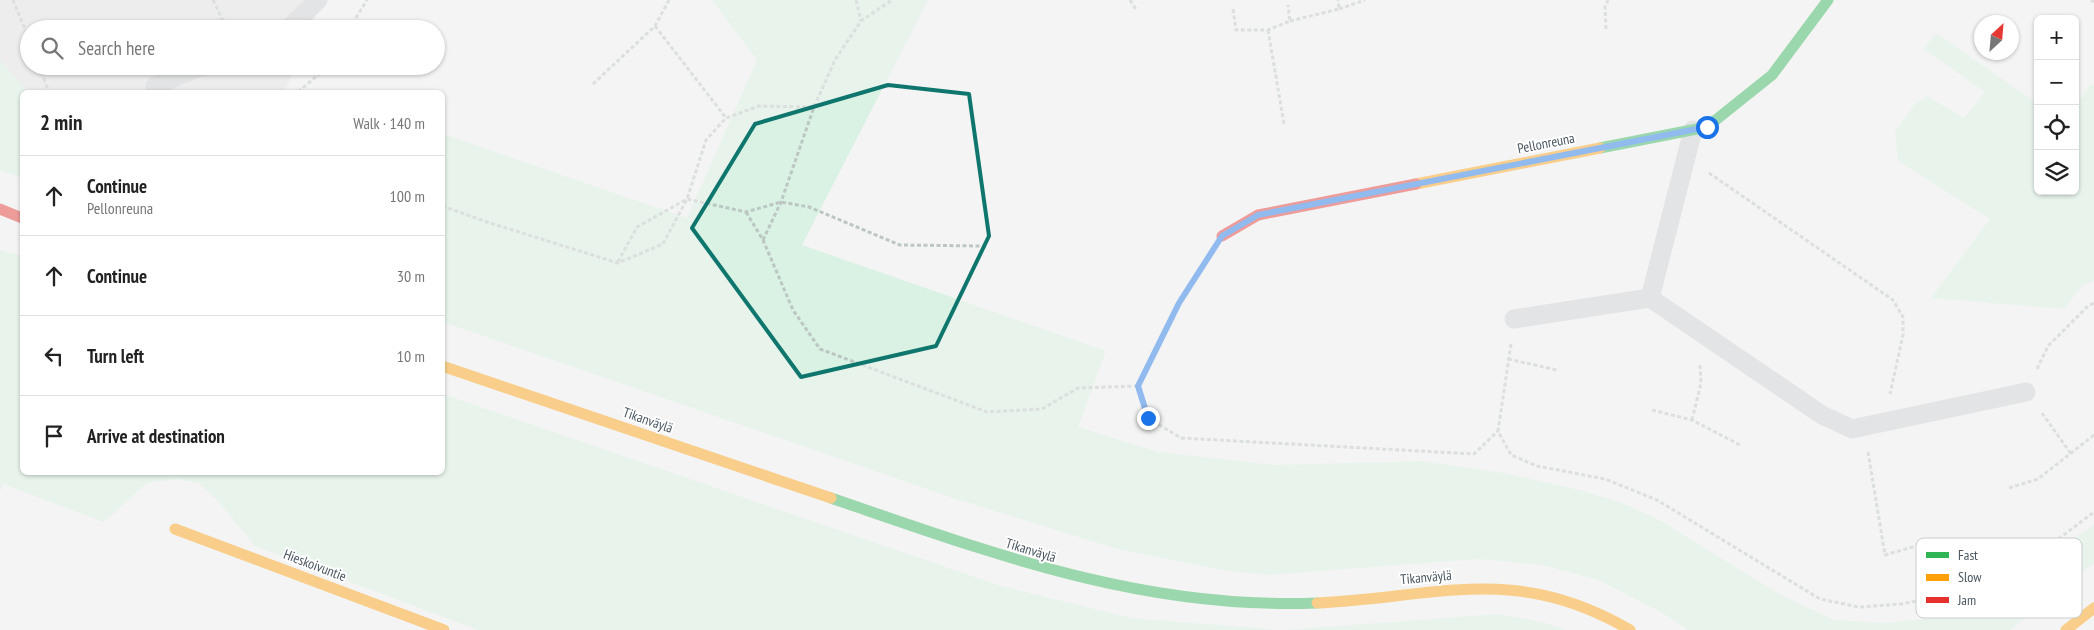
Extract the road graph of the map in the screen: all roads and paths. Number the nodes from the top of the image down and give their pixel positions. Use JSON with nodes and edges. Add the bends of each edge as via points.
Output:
{"nodes":[{"id":1,"x":13,"y":0,"type":"edge"},
{"id":2,"x":213,"y":0,"type":"edge"},
{"id":3,"x":318,"y":0,"type":"edge"},
{"id":4,"x":368,"y":0,"type":"edge"},
{"id":5,"x":669,"y":0,"type":"edge"},
{"id":6,"x":856,"y":0,"type":"edge"},
{"id":7,"x":892,"y":0,"type":"edge"},
{"id":8,"x":1130,"y":0,"type":"edge"},
{"id":9,"x":1338,"y":0,"type":"edge"},
{"id":10,"x":1365,"y":0,"type":"edge"},
{"id":11,"x":1608,"y":0,"type":"edge"},
{"id":12,"x":1828,"y":0,"type":"edge"},
{"id":13,"x":1288,"y":5,"type":"dead end"},
{"id":14,"x":1339,"y":9,"type":"junction"},
{"id":15,"x":1234,"y":10,"type":"dead end"},
{"id":16,"x":1137,"y":11,"type":"dead end"},
{"id":17,"x":21,"y":20,"type":"edge"},
{"id":18,"x":222,"y":20,"type":"edge"},
{"id":19,"x":297,"y":20,"type":"edge"},
{"id":20,"x":355,"y":20,"type":"edge"},
{"id":21,"x":861,"y":21,"type":"junction"},
{"id":22,"x":1290,"y":21,"type":"junction"},
{"id":23,"x":655,"y":26,"type":"junction"},
{"id":24,"x":1606,"y":29,"type":"dead end"},
{"id":25,"x":1268,"y":30,"type":"junction"},
{"id":26,"x":42,"y":75,"type":"edge"},
{"id":27,"x":180,"y":75,"type":"edge"},
{"id":28,"x":318,"y":75,"type":"edge"},
{"id":29,"x":593,"y":84,"type":"dead end"},
{"id":30,"x":155,"y":86,"type":"dead end"},
{"id":31,"x":48,"y":90,"type":"edge"},
{"id":32,"x":300,"y":90,"type":"edge"},
{"id":33,"x":814,"y":107,"type":"junction"},
{"id":34,"x":726,"y":118,"type":"junction"},
{"id":35,"x":1284,"y":124,"type":"dead end"},
{"id":36,"x":1693,"y":130,"type":"junction"},
{"id":37,"x":1686,"y":157,"type":"junction"},
{"id":38,"x":687,"y":199,"type":"junction"},
{"id":39,"x":780,"y":202,"type":"junction"},
{"id":40,"x":445,"y":207,"type":"edge"},
{"id":41,"x":0,"y":209,"type":"edge"},
{"id":42,"x":746,"y":212,"type":"junction"},
{"id":43,"x":20,"y":217,"type":"edge"},
{"id":44,"x":8,"y":225,"type":"dead end"},
{"id":45,"x":20,"y":228,"type":"edge"},
{"id":46,"x":1222,"y":236,"type":"joint"},
{"id":47,"x":763,"y":240,"type":"junction"},
{"id":48,"x":981,"y":246,"type":"dead end"},
{"id":49,"x":618,"y":263,"type":"junction"},
{"id":50,"x":1650,"y":298,"type":"junction"},
{"id":51,"x":2094,"y":303,"type":"edge"},
{"id":52,"x":1514,"y":319,"type":"joint"},
{"id":53,"x":1697,"y":331,"type":"junction"},
{"id":54,"x":1508,"y":359,"type":"junction"},
{"id":55,"x":445,"y":367,"type":"edge"},
{"id":56,"x":1557,"y":370,"type":"dead end"},
{"id":57,"x":1138,"y":386,"type":"junction"},
{"id":58,"x":2026,"y":392,"type":"junction"},
{"id":59,"x":1652,"y":410,"type":"dead end"},
{"id":60,"x":1692,"y":420,"type":"junction"},
{"id":61,"x":1884,"y":423,"type":"junction"},
{"id":62,"x":1864,"y":426,"type":"junction"},
{"id":63,"x":1498,"y":431,"type":"junction"},
{"id":64,"x":2094,"y":436,"type":"edge"},
{"id":65,"x":1742,"y":446,"type":"dead end"},
{"id":66,"x":2071,"y":454,"type":"junction"},
{"id":67,"x":2009,"y":488,"type":"dead end"},
{"id":68,"x":2094,"y":512,"type":"edge"},
{"id":69,"x":176,"y":529,"type":"dead end"},
{"id":70,"x":2060,"y":538,"type":"edge"},
{"id":71,"x":1916,"y":546,"type":"dead end"},
{"id":72,"x":1916,"y":601,"type":"edge"},
{"id":73,"x":2094,"y":608,"type":"edge"},
{"id":74,"x":2082,"y":617,"type":"edge"},
{"id":75,"x":2081,"y":618,"type":"edge"},
{"id":76,"x":444,"y":630,"type":"edge"},
{"id":77,"x":1630,"y":630,"type":"edge"},
{"id":78,"x":2066,"y":630,"type":"edge"}],
"edges":[{"from":1,"to":17,"type":"path"},
{"from":2,"to":18,"type":"path"},
{"from":3,"to":19,"type":"lane"},
{"from":4,"to":20,"type":"path"},
{"from":5,"to":23,"type":"path"},
{"from":6,"to":21,"type":"path"},
{"from":7,"to":21,"type":"path"},
{"from":8,"to":16,"type":"path"},
{"from":9,"to":14,"type":"path"},
{"from":10,"to":14,"type":"path"},
{"from":11,"to":24,"type":"path","via":[[1605,7]]},
{"from":12,"to":36,"type":"main road","name":"Pellonreuna","via":[[1772,75],[1707,127]]},
{"from":13,"to":22,"type":"path"},
{"from":14,"to":22,"type":"path"},
{"from":15,"to":25,"type":"path","via":[[1236,30]]},
{"from":21,"to":33,"type":"path","via":[[835,60]]},
{"from":22,"to":25,"type":"path"},
{"from":23,"to":29,"type":"path"},
{"from":23,"to":34,"type":"path"},
{"from":25,"to":35,"type":"path"},
{"from":26,"to":31,"type":"path"},
{"from":27,"to":30,"type":"lane"},
{"from":28,"to":32,"type":"path"},
{"from":33,"to":34,"type":"path","via":[[759,106]]},
{"from":33,"to":39,"type":"path"},
{"from":34,"to":38,"type":"path","via":[[706,140]]},
{"from":36,"to":37,"type":"lane"},
{"from":36,"to":46,"type":"main road","name":"Pellonreuna","via":[[1258,215]]},
{"from":37,"to":50,"type":"lane"},
{"from":37,"to":61,"type":"path","via":[[1893,300],[1904,317],[1903,335]]},
{"from":38,"to":42,"type":"path"},
{"from":38,"to":49,"type":"path","via":[[637,227]]},
{"from":38,"to":49,"type":"path","via":[[664,244]]},
{"from":39,"to":42,"type":"path"},
{"from":39,"to":47,"type":"path"},
{"from":39,"to":48,"type":"path","via":[[809,207],[900,245]]},
{"from":40,"to":49,"type":"path"},
{"from":41,"to":43,"type":"main road"},
{"from":42,"to":47,"type":"path"},
{"from":44,"to":45,"type":"main road"},
{"from":46,"to":57,"type":"path","via":[[1179,303]]},
{"from":47,"to":57,"type":"path","via":[[793,310],[820,349],[987,412],[1042,409],[1078,388]]},
{"from":50,"to":52,"type":"lane"},
{"from":50,"to":53,"type":"lane"},
{"from":51,"to":58,"type":"path","via":[[2048,346]]},
{"from":52,"to":54,"type":"path"},
{"from":53,"to":60,"type":"path","via":[[1701,383]]},
{"from":53,"to":62,"type":"lane","via":[[1822,415],[1852,429]]},
{"from":54,"to":56,"type":"path"},
{"from":54,"to":63,"type":"path"},
{"from":55,"to":77,"type":"main road","name":"Tikanväylä","via":[[1012,560],[1080,580],[1227,602],[1296,604],[1495,588],[1553,597],[1614,620]]},
{"from":57,"to":63,"type":"path","via":[[1148,418],[1181,438],[1474,454]]},
{"from":58,"to":61,"type":"lane"},
{"from":58,"to":66,"type":"path"},
{"from":59,"to":60,"type":"path"},
{"from":60,"to":65,"type":"path"},
{"from":61,"to":62,"type":"lane"},
{"from":62,"to":71,"type":"path","via":[[1885,554]]},
{"from":63,"to":72,"type":"path","via":[[1511,455],[1537,466],[1605,479],[1657,500],[1820,600],[1859,607]]},
{"from":64,"to":66,"type":"path"},
{"from":66,"to":67,"type":"path","via":[[2038,479]]},
{"from":68,"to":70,"type":"path"},
{"from":69,"to":76,"type":"main road","name":"Hieskoivuntie"},
{"from":73,"to":74,"type":"main road"},
{"from":75,"to":78,"type":"main road"}]}
